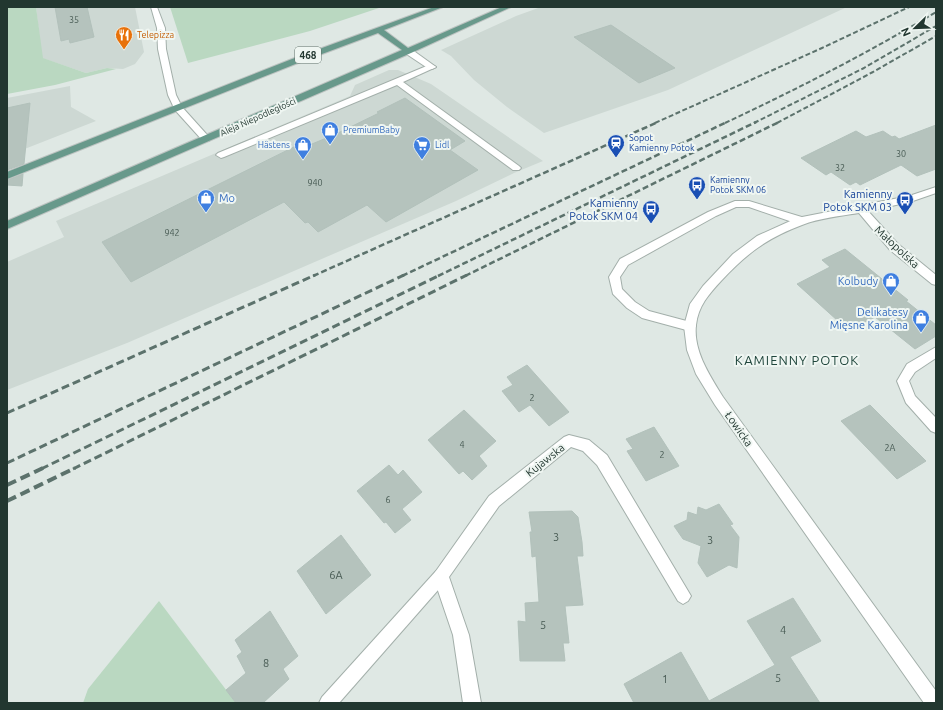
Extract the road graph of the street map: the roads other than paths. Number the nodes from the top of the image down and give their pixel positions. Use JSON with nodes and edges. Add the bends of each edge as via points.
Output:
{"nodes":[{"id":1,"x":154,"y":7,"type":"edge"},
{"id":2,"x":440,"y":7,"type":"edge"},
{"id":3,"x":508,"y":7,"type":"edge"},
{"id":4,"x":378,"y":29,"type":"junction"},
{"id":5,"x":408,"y":51,"type":"junction"},
{"id":6,"x":397,"y":81,"type":"junction"},
{"id":7,"x":178,"y":108,"type":"junction"},
{"id":8,"x":206,"y":139,"type":"junction"},
{"id":9,"x":221,"y":155,"type":"dead end"},
{"id":10,"x":516,"y":168,"type":"dead end"},
{"id":11,"x":7,"y":176,"type":"edge"},
{"id":12,"x":936,"y":190,"type":"edge"},
{"id":13,"x":861,"y":209,"type":"junction"},
{"id":14,"x":801,"y":222,"type":"junction"},
{"id":15,"x":7,"y":225,"type":"edge"},
{"id":16,"x":936,"y":281,"type":"edge"},
{"id":17,"x":690,"y":326,"type":"junction"},
{"id":18,"x":936,"y":352,"type":"edge"},
{"id":19,"x":936,"y":427,"type":"edge"},
{"id":20,"x":441,"y":576,"type":"junction"},
{"id":21,"x":683,"y":596,"type":"dead end"},
{"id":22,"x":328,"y":703,"type":"edge"},
{"id":23,"x":472,"y":703,"type":"edge"},
{"id":24,"x":934,"y":703,"type":"edge"}],
"edges":[{"from":1,"to":7,"type":"street","via":[[161,28],[162,49],[172,95]]},
{"from":2,"to":4,"type":"main road","number":"468"},
{"from":3,"to":5,"type":"main road","name":"Aleja Niepodległości"},
{"from":4,"to":5,"type":"main road"},
{"from":4,"to":7,"type":"main road","number":"468"},
{"from":5,"to":6,"type":"street","via":[[432,67]]},
{"from":5,"to":8,"type":"main road","name":"Aleja Niepodległości"},
{"from":6,"to":9,"type":"street"},
{"from":6,"to":10,"type":"street"},
{"from":7,"to":8,"type":"street"},
{"from":7,"to":11,"type":"main road","number":"468"},
{"from":8,"to":15,"type":"main road","name":"Aleja Niepodległości"},
{"from":12,"to":13,"type":"street","name":"Łowicka","via":[[910,199]]},
{"from":13,"to":14,"type":"street","name":"Łowicka"},
{"from":13,"to":16,"type":"street","name":"Małopolska","via":[[894,247]]},
{"from":14,"to":17,"type":"street","name":"Łowicka","via":[[761,239],[737,257],[694,307]]},
{"from":14,"to":17,"type":"street","via":[[749,204],[735,204],[624,262],[614,277],[617,291],[631,305],[646,315]]},
{"from":17,"to":24,"type":"street","name":"Łowicka","via":[[693,350],[702,374],[719,401]]},
{"from":18,"to":19,"type":"street","via":[[911,368],[903,381],[910,399]]},
{"from":20,"to":21,"type":"street","name":"Kujawska","via":[[494,501],[569,441],[590,446],[602,460]]},
{"from":20,"to":22,"type":"street","name":"Kujawska"},
{"from":20,"to":23,"type":"street","via":[[461,635]]}]}
